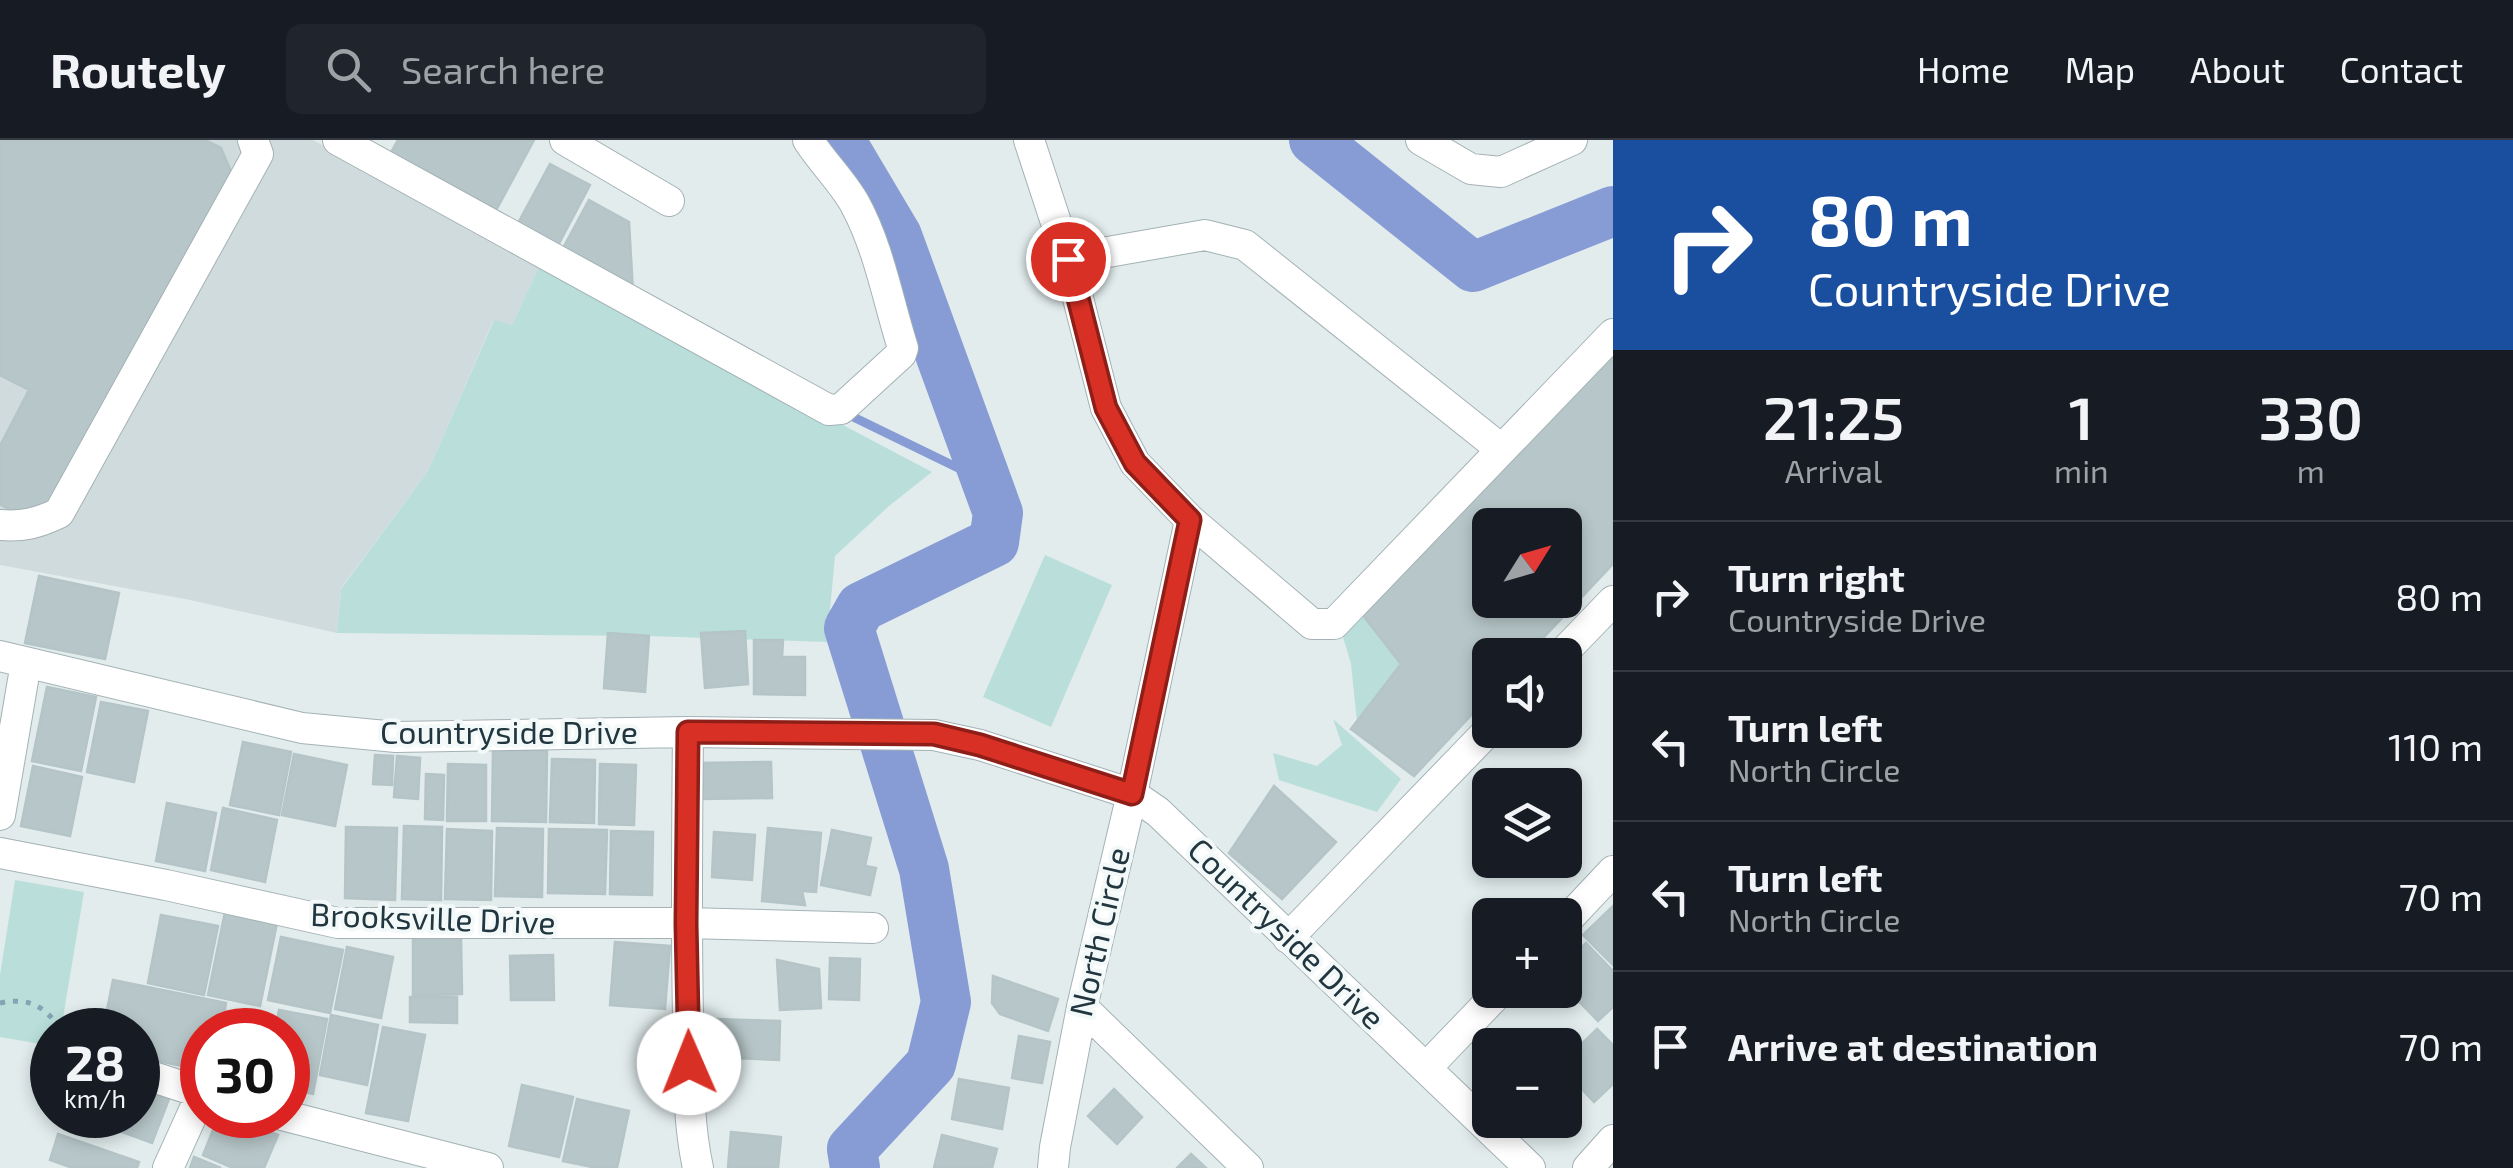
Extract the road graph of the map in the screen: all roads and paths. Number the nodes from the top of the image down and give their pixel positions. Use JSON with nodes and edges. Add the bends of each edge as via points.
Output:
{"nodes":[{"id":1,"x":253,"y":140,"type":"edge"},
{"id":2,"x":338,"y":140,"type":"edge"},
{"id":3,"x":565,"y":140,"type":"edge"},
{"id":4,"x":808,"y":140,"type":"edge"},
{"id":5,"x":1029,"y":140,"type":"edge"},
{"id":6,"x":1421,"y":140,"type":"edge"},
{"id":7,"x":1572,"y":140,"type":"edge"},
{"id":8,"x":669,"y":202,"type":"dead end"},
{"id":9,"x":1068,"y":259,"type":"junction"},
{"id":10,"x":1613,"y":334,"type":"edge"},
{"id":11,"x":1500,"y":449,"type":"junction"},
{"id":12,"x":1190,"y":520,"type":"junction"},
{"id":13,"x":0,"y":525,"type":"edge"},
{"id":14,"x":1613,"y":602,"type":"edge"},
{"id":15,"x":1578,"y":638,"type":"edge"},
{"id":16,"x":13,"y":659,"type":"edge"},
{"id":17,"x":688,"y":732,"type":"junction"},
{"id":18,"x":1472,"y":748,"type":"edge"},
{"id":19,"x":1132,"y":794,"type":"junction"},
{"id":20,"x":0,"y":815,"type":"edge"},
{"id":21,"x":0,"y":853,"type":"edge"},
{"id":22,"x":1613,"y":872,"type":"edge"},
{"id":23,"x":1582,"y":904,"type":"edge"},
{"id":24,"x":686,"y":924,"type":"junction"},
{"id":25,"x":873,"y":928,"type":"dead end"},
{"id":26,"x":1288,"y":938,"type":"junction"},
{"id":27,"x":0,"y":1003,"type":"edge"},
{"id":28,"x":1082,"y":1007,"type":"junction"},
{"id":29,"x":43,"y":1008,"type":"edge"},
{"id":30,"x":1484,"y":1008,"type":"edge"},
{"id":31,"x":1426,"y":1068,"type":"junction"},
{"id":32,"x":310,"y":1128,"type":"edge"},
{"id":33,"x":182,"y":1138,"type":"edge"},
{"id":34,"x":1613,"y":1140,"type":"edge"},
{"id":35,"x":369,"y":1154,"type":"edge"},
{"id":36,"x":168,"y":1168,"type":"edge"},
{"id":37,"x":488,"y":1168,"type":"edge"},
{"id":38,"x":698,"y":1168,"type":"edge"},
{"id":39,"x":1053,"y":1168,"type":"edge"},
{"id":40,"x":1248,"y":1168,"type":"edge"},
{"id":41,"x":1530,"y":1168,"type":"edge"},
{"id":42,"x":1588,"y":1168,"type":"edge"}],
"edges":[{"from":1,"to":13,"type":"street","via":[[258,154],[59,513],[38,523]]},
{"from":2,"to":4,"type":"street","via":[[835,411],[902,348],[854,201]]},
{"from":3,"to":8,"type":"street"},
{"from":5,"to":9,"type":"street"},
{"from":6,"to":7,"type":"street","via":[[1471,169],[1501,172]]},
{"from":9,"to":11,"type":"street","via":[[1206,235],[1246,246]]},
{"from":9,"to":12,"type":"street","via":[[1106,408],[1135,463]]},
{"from":10,"to":11,"type":"street"},
{"from":11,"to":12,"type":"street","via":[[1334,624],[1312,624]]},
{"from":12,"to":19,"type":"street","name":"North Circle"},
{"from":14,"to":15,"type":"street"},
{"from":16,"to":17,"type":"street","name":"Countryside Drive","via":[[302,728],[396,737]]},
{"from":16,"to":20,"type":"street"},
{"from":17,"to":19,"type":"street","name":"Countryside Drive","via":[[934,734]]},
{"from":17,"to":24,"type":"street"},
{"from":18,"to":26,"type":"street"},
{"from":19,"to":26,"type":"street","name":"Countryside Drive"},
{"from":19,"to":28,"type":"street","name":"North Circle"},
{"from":21,"to":24,"type":"street","name":"Brooksville Drive","via":[[338,923]]},
{"from":22,"to":23,"type":"street"},
{"from":24,"to":25,"type":"street","name":"Brooksville Drive"},
{"from":24,"to":38,"type":"street"},
{"from":26,"to":31,"type":"street","name":"Countryside Drive"},
{"from":27,"to":29,"type":"path","via":[[30,1001]]},
{"from":28,"to":39,"type":"street","name":"North Circle"},
{"from":28,"to":40,"type":"street"},
{"from":30,"to":31,"type":"street"},
{"from":31,"to":41,"type":"street","name":"Countryside Drive"},
{"from":32,"to":35,"type":"street"},
{"from":33,"to":36,"type":"street"},
{"from":34,"to":42,"type":"street"},
{"from":35,"to":37,"type":"street"}]}
